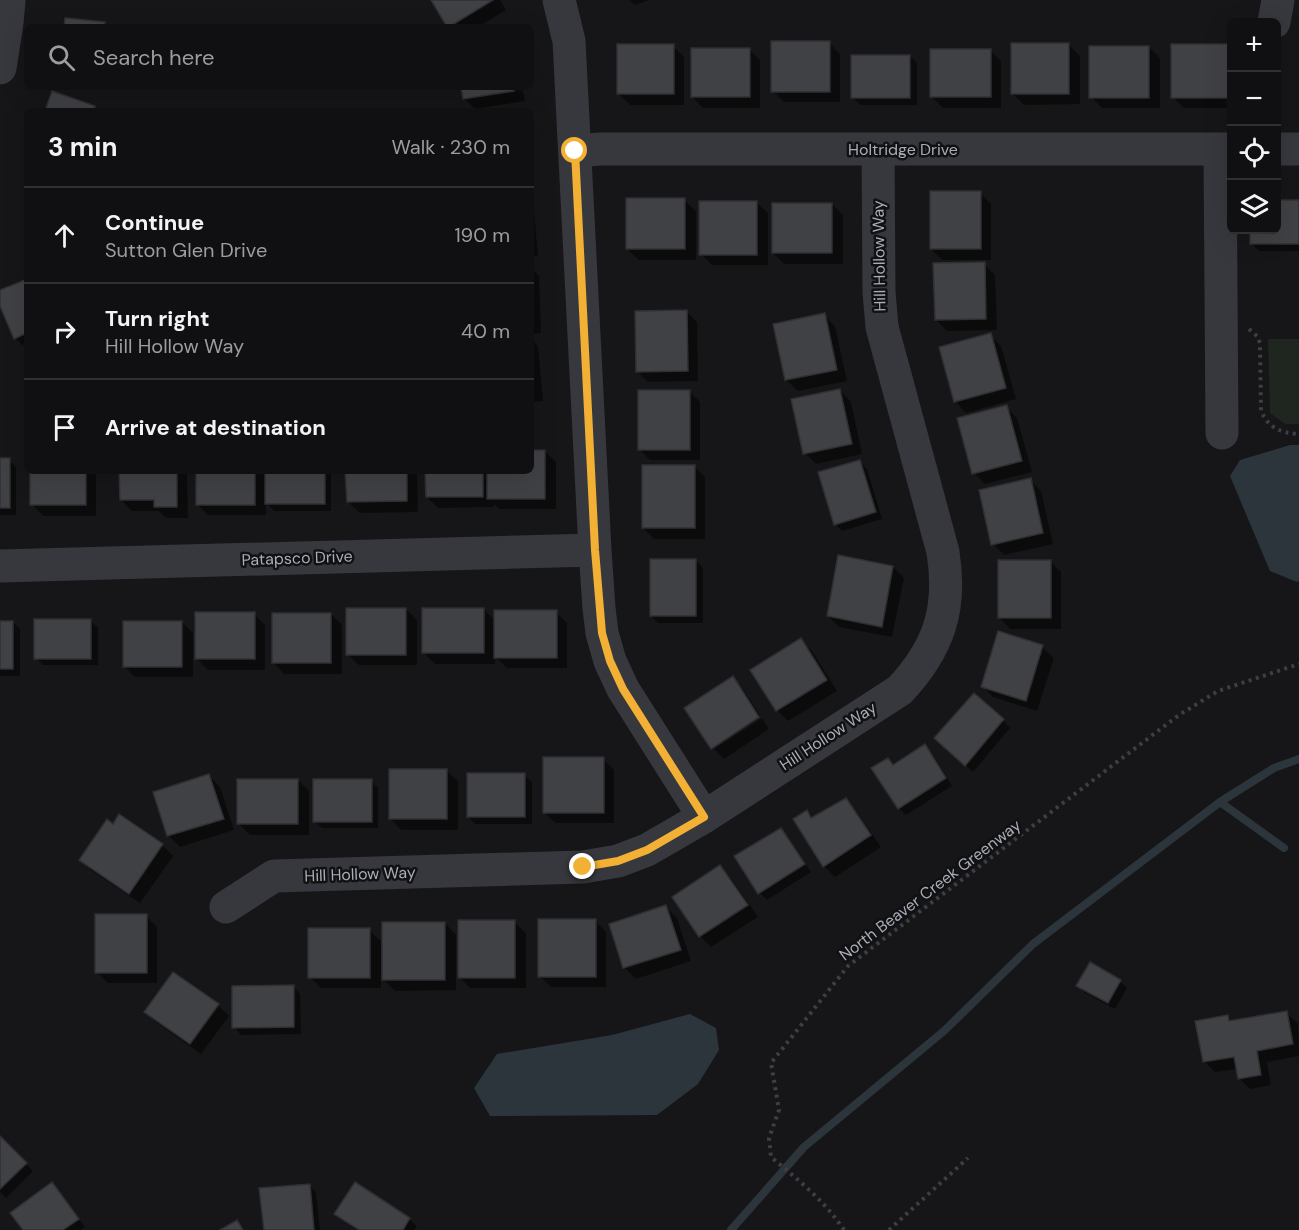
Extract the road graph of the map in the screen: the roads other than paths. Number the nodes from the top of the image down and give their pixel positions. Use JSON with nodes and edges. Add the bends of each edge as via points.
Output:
{"nodes":[{"id":1,"x":9,"y":0,"type":"edge"},
{"id":2,"x":559,"y":0,"type":"edge"},
{"id":3,"x":1278,"y":0,"type":"edge"},
{"id":4,"x":1275,"y":18,"type":"edge"},
{"id":5,"x":0,"y":68,"type":"edge"},
{"id":6,"x":878,"y":149,"type":"junction"},
{"id":7,"x":1226,"y":149,"type":"edge"},
{"id":8,"x":1281,"y":149,"type":"edge"},
{"id":9,"x":1299,"y":149,"type":"edge"},
{"id":10,"x":575,"y":151,"type":"junction"},
{"id":11,"x":1222,"y":433,"type":"dead end"},
{"id":12,"x":595,"y":550,"type":"junction"},
{"id":13,"x":0,"y":566,"type":"edge"},
{"id":14,"x":704,"y":817,"type":"junction"},
{"id":15,"x":226,"y":907,"type":"dead end"}],
"edges":[{"from":1,"to":5,"type":"street"},
{"from":2,"to":10,"type":"street","via":[[569,41]]},
{"from":3,"to":4,"type":"street"},
{"from":6,"to":7,"type":"street","name":"Holtridge Drive"},
{"from":6,"to":10,"type":"street","name":"Holtridge Drive"},
{"from":6,"to":14,"type":"street","name":"Hill Hollow Way","via":[[882,327],[943,552],[943,614],[928,652],[900,690]]},
{"from":7,"to":11,"type":"street"},
{"from":8,"to":9,"type":"street"},
{"from":10,"to":12,"type":"street"},
{"from":12,"to":13,"type":"street","name":"Patapsco Drive"},
{"from":12,"to":14,"type":"street","via":[[598,608],[610,661],[623,689]]},
{"from":14,"to":15,"type":"street","name":"Hill Hollow Way","via":[[647,850],[618,861],[583,867],[274,876]]}]}
